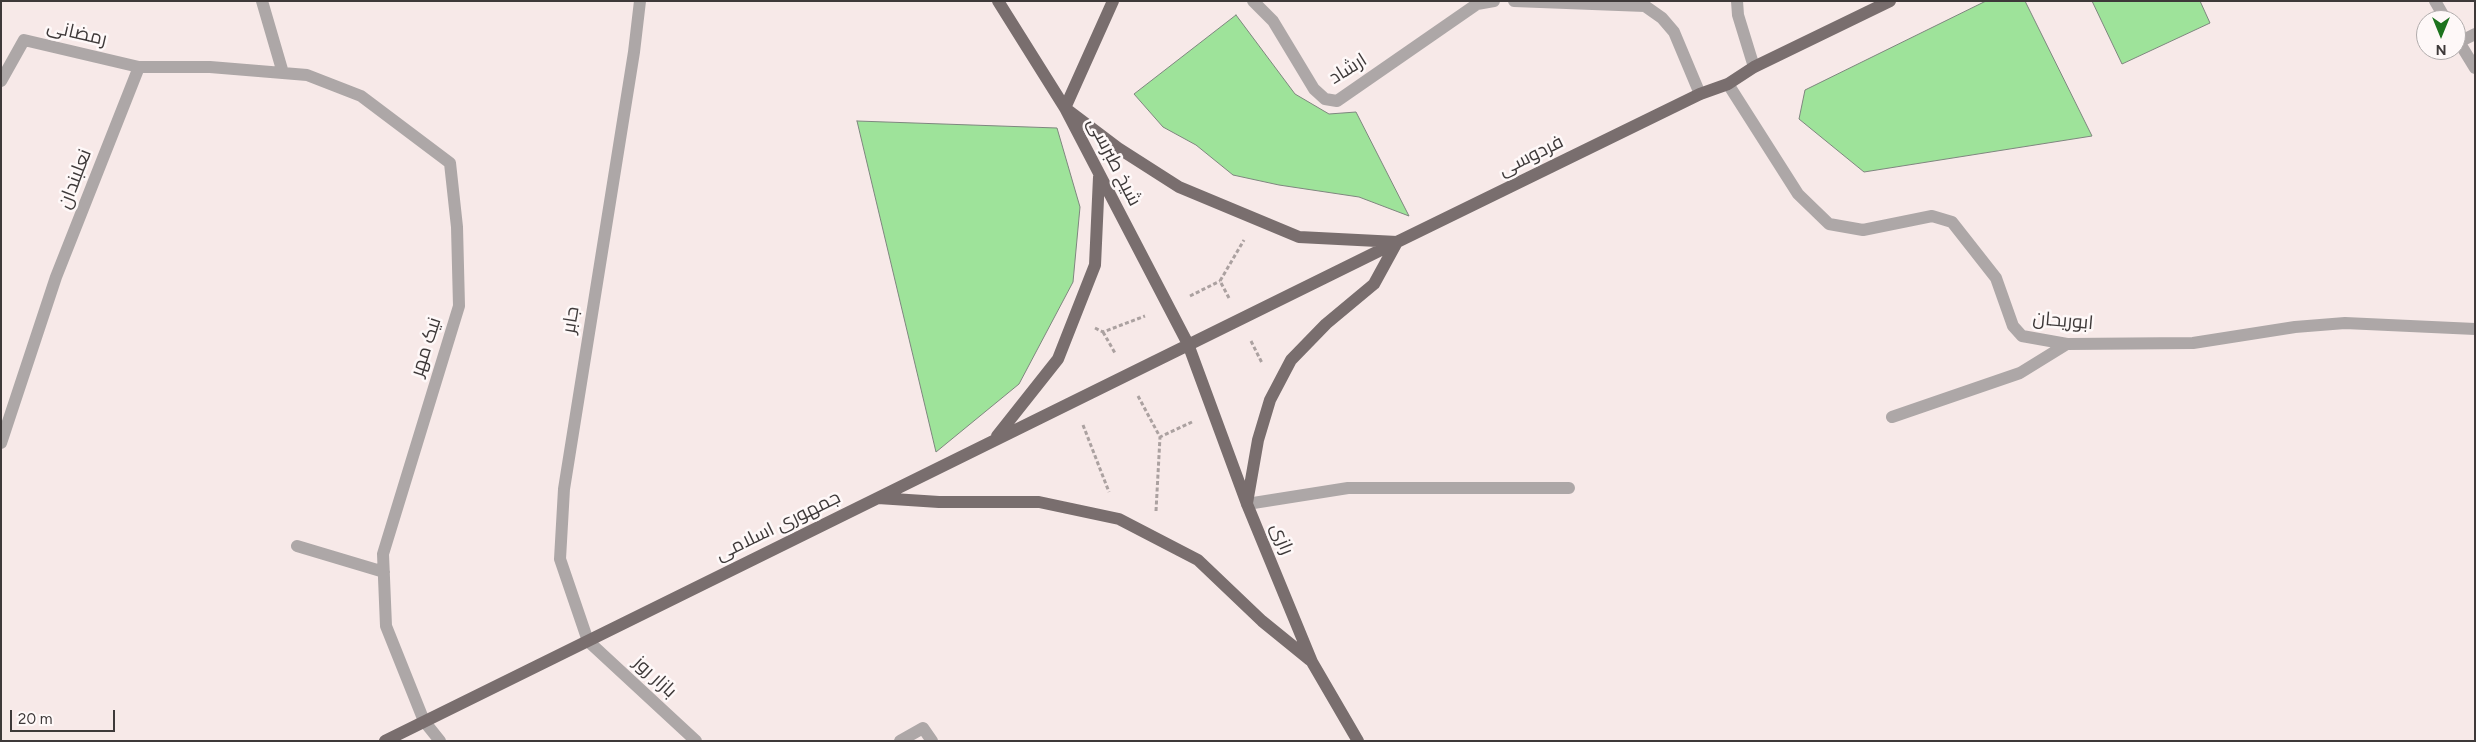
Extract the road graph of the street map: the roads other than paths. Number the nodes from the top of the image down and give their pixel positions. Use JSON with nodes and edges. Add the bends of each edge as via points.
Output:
{"nodes":[{"id":1,"x":262,"y":1,"type":"edge"},
{"id":2,"x":640,"y":1,"type":"edge"},
{"id":3,"x":998,"y":1,"type":"edge"},
{"id":4,"x":1113,"y":1,"type":"edge"},
{"id":5,"x":1253,"y":1,"type":"edge"},
{"id":6,"x":1494,"y":1,"type":"edge"},
{"id":7,"x":1514,"y":1,"type":"edge"},
{"id":8,"x":1737,"y":1,"type":"edge"},
{"id":9,"x":1890,"y":1,"type":"edge"},
{"id":10,"x":2466,"y":53,"type":"edge"},
{"id":11,"x":139,"y":67,"type":"junction"},
{"id":12,"x":1754,"y":67,"type":"junction"},
{"id":13,"x":2475,"y":68,"type":"edge"},
{"id":14,"x":284,"y":73,"type":"junction"},
{"id":15,"x":1,"y":81,"type":"edge"},
{"id":16,"x":1728,"y":84,"type":"junction"},
{"id":17,"x":1700,"y":94,"type":"junction"},
{"id":18,"x":1064,"y":108,"type":"junction"},
{"id":19,"x":1100,"y":174,"type":"junction"},
{"id":20,"x":1396,"y":242,"type":"junction"},
{"id":21,"x":2475,"y":330,"type":"edge"},
{"id":22,"x":1188,"y":344,"type":"junction"},
{"id":23,"x":2067,"y":344,"type":"junction"},
{"id":24,"x":1892,"y":417,"type":"dead end"},
{"id":25,"x":994,"y":440,"type":"junction"},
{"id":26,"x":1,"y":443,"type":"edge"},
{"id":27,"x":1569,"y":488,"type":"dead end"},
{"id":28,"x":878,"y":498,"type":"junction"},
{"id":29,"x":1247,"y":504,"type":"junction"},
{"id":30,"x":297,"y":546,"type":"dead end"},
{"id":31,"x":384,"y":572,"type":"junction"},
{"id":32,"x":588,"y":640,"type":"junction"},
{"id":33,"x":1312,"y":662,"type":"junction"},
{"id":34,"x":424,"y":721,"type":"junction"},
{"id":35,"x":385,"y":741,"type":"edge"},
{"id":36,"x":440,"y":741,"type":"edge"},
{"id":37,"x":696,"y":741,"type":"edge"},
{"id":38,"x":900,"y":741,"type":"edge"},
{"id":39,"x":932,"y":741,"type":"edge"},
{"id":40,"x":1358,"y":741,"type":"edge"}],
"edges":[{"from":1,"to":14,"type":"street"},
{"from":2,"to":32,"type":"street","name":"جابر","via":[[564,490],[560,559]]},
{"from":3,"to":18,"type":"main road","name":"شیخ طبرسی"},
{"from":4,"to":18,"type":"main road"},
{"from":5,"to":6,"type":"street","name":"ارشاد","via":[[1273,21],[1314,89],[1325,99],[1337,101],[1477,4]]},
{"from":7,"to":17,"type":"street","via":[[1645,6],[1674,32]]},
{"from":8,"to":12,"type":"street","via":[[1738,15]]},
{"from":9,"to":12,"type":"main road","name":"فردوسی"},
{"from":10,"to":13,"type":"street"},
{"from":11,"to":14,"type":"street","via":[[210,67]]},
{"from":11,"to":15,"type":"street","name":"رمضانی","via":[[24,40]]},
{"from":11,"to":26,"type":"street","name":"نعلبندان","via":[[56,277]]},
{"from":12,"to":16,"type":"main road","name":"فردوسی"},
{"from":14,"to":31,"type":"street","name":"نیک مهر","via":[[307,75],[361,96],[450,163],[457,227],[459,306],[383,554]]},
{"from":16,"to":17,"type":"main road","name":"فردوسی"},
{"from":16,"to":23,"type":"street","name":"ابوریحان","via":[[1798,194],[1829,224],[1863,230],[1932,216],[1952,222],[1996,278],[2013,326],[2022,336]]},
{"from":17,"to":20,"type":"main road","name":"فردوسی"},
{"from":18,"to":19,"type":"main road","name":"شیخ طبرسی"},
{"from":18,"to":20,"type":"main road","via":[[1179,187],[1299,237]]},
{"from":19,"to":22,"type":"main road","name":"شیخ طبرسی"},
{"from":19,"to":25,"type":"main road","via":[[1095,265],[1058,359]]},
{"from":20,"to":22,"type":"main road","name":"فردوسی"},
{"from":20,"to":29,"type":"main road","via":[[1374,284],[1326,324],[1291,360],[1270,400],[1258,440]]},
{"from":21,"to":23,"type":"street","name":"ابوریحان","via":[[2345,323],[2295,327],[2193,343]]},
{"from":22,"to":25,"type":"main road","name":"جمهوری اسلامی"},
{"from":22,"to":29,"type":"main road","name":"رازی"},
{"from":23,"to":24,"type":"street","via":[[2020,373]]},
{"from":25,"to":28,"type":"main road","name":"جمهوری اسلامی"},
{"from":27,"to":29,"type":"street","via":[[1348,488]]},
{"from":28,"to":32,"type":"main road","name":"جمهوری اسلامی"},
{"from":28,"to":33,"type":"main road","via":[[1039,502],[1119,519],[1198,560],[1262,621]]},
{"from":29,"to":33,"type":"main road","name":"رازی"},
{"from":30,"to":31,"type":"street"},
{"from":31,"to":34,"type":"street","name":"نیک مهر","via":[[386,626]]},
{"from":32,"to":34,"type":"main road","name":"جمهوری اسلامی"},
{"from":32,"to":37,"type":"street","name":"بازار روز"},
{"from":33,"to":40,"type":"main road","name":"رازی"},
{"from":34,"to":35,"type":"main road","name":"جمهوری اسلامی"},
{"from":34,"to":36,"type":"street","name":"نیک مهر"},
{"from":38,"to":39,"type":"street","via":[[923,728]]}]}
